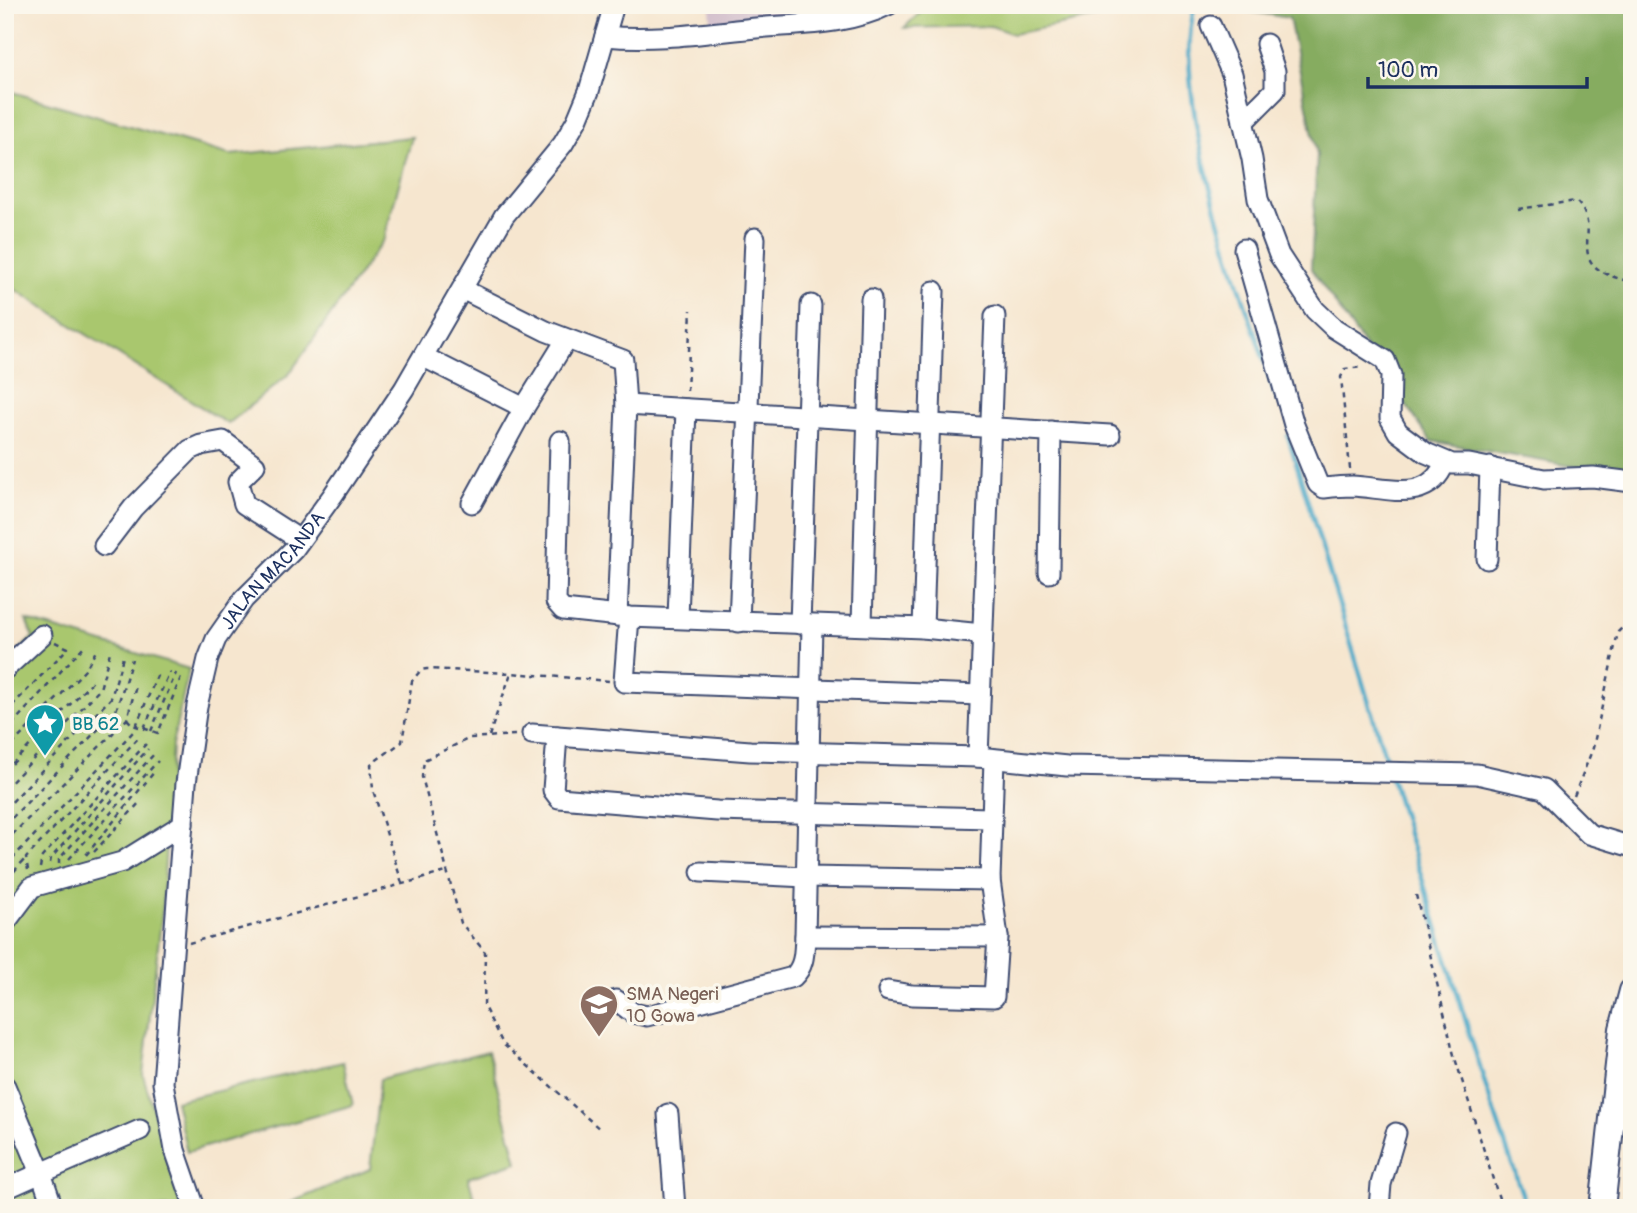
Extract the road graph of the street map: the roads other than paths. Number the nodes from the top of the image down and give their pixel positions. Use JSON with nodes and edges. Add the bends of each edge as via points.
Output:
{"nodes":[{"id":1,"x":614,"y":5,"type":"edge"},
{"id":2,"x":888,"y":5,"type":"edge"},
{"id":3,"x":1211,"y":26,"type":"dead end"},
{"id":4,"x":605,"y":36,"type":"junction"},
{"id":5,"x":1266,"y":44,"type":"dead end"},
{"id":6,"x":1242,"y":122,"type":"junction"},
{"id":7,"x":755,"y":238,"type":"dead end"},
{"id":8,"x":1244,"y":249,"type":"dead end"},
{"id":9,"x":464,"y":290,"type":"junction"},
{"id":10,"x":934,"y":291,"type":"dead end"},
{"id":11,"x":871,"y":299,"type":"dead end"},
{"id":12,"x":811,"y":305,"type":"dead end"},
{"id":13,"x":995,"y":316,"type":"dead end"},
{"id":14,"x":563,"y":345,"type":"dead end"},
{"id":15,"x":424,"y":357,"type":"junction"},
{"id":16,"x":626,"y":405,"type":"junction"},
{"id":17,"x":524,"y":408,"type":"junction"},
{"id":18,"x":686,"y":409,"type":"junction"},
{"id":19,"x":746,"y":412,"type":"junction"},
{"id":20,"x":807,"y":415,"type":"junction"},
{"id":21,"x":869,"y":421,"type":"junction"},
{"id":22,"x":929,"y":425,"type":"junction"},
{"id":23,"x":989,"y":429,"type":"junction"},
{"id":24,"x":1051,"y":431,"type":"junction"},
{"id":25,"x":1111,"y":435,"type":"dead end"},
{"id":26,"x":560,"y":441,"type":"dead end"},
{"id":27,"x":1445,"y":463,"type":"junction"},
{"id":28,"x":1490,"y":467,"type":"junction"},
{"id":29,"x":1632,"y":482,"type":"edge"},
{"id":30,"x":472,"y":503,"type":"dead end"},
{"id":31,"x":300,"y":540,"type":"junction"},
{"id":32,"x":104,"y":546,"type":"dead end"},
{"id":33,"x":1487,"y":559,"type":"dead end"},
{"id":34,"x":1049,"y":573,"type":"dead end"},
{"id":35,"x":623,"y":616,"type":"junction"},
{"id":36,"x":678,"y":618,"type":"junction"},
{"id":37,"x":739,"y":622,"type":"junction"},
{"id":38,"x":806,"y":624,"type":"junction"},
{"id":39,"x":862,"y":625,"type":"junction"},
{"id":40,"x":923,"y":628,"type":"junction"},
{"id":41,"x":982,"y":634,"type":"junction"},
{"id":42,"x":48,"y":638,"type":"road end"},
{"id":43,"x":5,"y":669,"type":"edge"},
{"id":44,"x":812,"y":690,"type":"junction"},
{"id":45,"x":980,"y":695,"type":"junction"},
{"id":46,"x":532,"y":734,"type":"road end"},
{"id":47,"x":557,"y":736,"type":"junction"},
{"id":48,"x":810,"y":752,"type":"junction"},
{"id":49,"x":986,"y":758,"type":"junction"},
{"id":50,"x":809,"y":813,"type":"junction"},
{"id":51,"x":990,"y":818,"type":"junction"},
{"id":52,"x":183,"y":824,"type":"junction"},
{"id":53,"x":1632,"y":847,"type":"edge"},
{"id":54,"x":701,"y":872,"type":"dead end"},
{"id":55,"x":806,"y":877,"type":"junction"},
{"id":56,"x":990,"y":880,"type":"junction"},
{"id":57,"x":5,"y":923,"type":"edge"},
{"id":58,"x":805,"y":936,"type":"junction"},
{"id":59,"x":998,"y":937,"type":"junction"},
{"id":60,"x":888,"y":991,"type":"dead end"},
{"id":61,"x":1632,"y":991,"type":"edge"},
{"id":62,"x":616,"y":1000,"type":"dead end"},
{"id":63,"x":7,"y":1092,"type":"edge"},
{"id":64,"x":668,"y":1114,"type":"dead end"},
{"id":65,"x":140,"y":1130,"type":"dead end"},
{"id":66,"x":1396,"y":1133,"type":"dead end"},
{"id":67,"x":41,"y":1173,"type":"junction"},
{"id":68,"x":5,"y":1189,"type":"edge"},
{"id":69,"x":53,"y":1208,"type":"edge"},
{"id":70,"x":195,"y":1208,"type":"edge"},
{"id":71,"x":676,"y":1208,"type":"edge"},
{"id":72,"x":1379,"y":1208,"type":"edge"},
{"id":73,"x":1602,"y":1208,"type":"edge"}],
"edges":[{"from":1,"to":4,"type":"street","name":"JALAN MACANDA"},
{"from":2,"to":4,"type":"street","via":[[867,16],[831,21],[685,36]]},
{"from":3,"to":6,"type":"street","via":[[1232,74]]},
{"from":4,"to":9,"type":"street","name":"JALAN MACANDA","via":[[577,120],[505,216]]},
{"from":5,"to":6,"type":"street","via":[[1277,81],[1275,90]]},
{"from":6,"to":27,"type":"street","via":[[1258,199],[1284,267],[1334,328],[1385,360],[1391,375],[1393,425]]},
{"from":7,"to":19,"type":"street"},
{"from":8,"to":27,"type":"street","via":[[1294,425],[1315,479],[1324,488],[1415,491],[1432,482]]},
{"from":9,"to":15,"type":"street","name":"JALAN MACANDA"},
{"from":9,"to":16,"type":"street","via":[[546,331],[621,358],[626,369]]},
{"from":10,"to":22,"type":"street"},
{"from":11,"to":21,"type":"street"},
{"from":12,"to":20,"type":"street"},
{"from":13,"to":23,"type":"street"},
{"from":14,"to":17,"type":"street"},
{"from":15,"to":17,"type":"street"},
{"from":15,"to":31,"type":"street","name":"JALAN MACANDA"},
{"from":16,"to":18,"type":"street"},
{"from":16,"to":35,"type":"street"},
{"from":17,"to":30,"type":"street"},
{"from":18,"to":19,"type":"street"},
{"from":18,"to":36,"type":"street"},
{"from":19,"to":20,"type":"street"},
{"from":19,"to":37,"type":"street"},
{"from":20,"to":21,"type":"street"},
{"from":20,"to":38,"type":"street"},
{"from":21,"to":22,"type":"street"},
{"from":21,"to":39,"type":"street"},
{"from":22,"to":23,"type":"street"},
{"from":22,"to":40,"type":"street"},
{"from":23,"to":24,"type":"street"},
{"from":23,"to":41,"type":"street"},
{"from":24,"to":25,"type":"street"},
{"from":24,"to":34,"type":"street"},
{"from":26,"to":35,"type":"street","via":[[556,602],[567,611]]},
{"from":27,"to":28,"type":"street"},
{"from":28,"to":29,"type":"street","via":[[1544,479],[1593,477]]},
{"from":28,"to":33,"type":"street"},
{"from":31,"to":32,"type":"street","via":[[244,505],[238,482],[255,465],[223,441],[190,450],[136,505]]},
{"from":31,"to":52,"type":"street","name":"JALAN MACANDA","via":[[244,600],[216,639],[197,706]]},
{"from":35,"to":36,"type":"street"},
{"from":35,"to":44,"type":"street","via":[[624,682]]},
{"from":36,"to":37,"type":"street"},
{"from":37,"to":38,"type":"street"},
{"from":38,"to":39,"type":"street"},
{"from":38,"to":44,"type":"street"},
{"from":39,"to":40,"type":"street"},
{"from":40,"to":41,"type":"street"},
{"from":41,"to":45,"type":"street"},
{"from":42,"to":43,"type":"street"},
{"from":44,"to":45,"type":"street"},
{"from":44,"to":48,"type":"street"},
{"from":45,"to":49,"type":"street"},
{"from":46,"to":47,"type":"street"},
{"from":47,"to":48,"type":"street"},
{"from":47,"to":50,"type":"street","via":[[553,790],[559,798],[717,811]]},
{"from":48,"to":49,"type":"street"},
{"from":48,"to":50,"type":"street"},
{"from":49,"to":51,"type":"street"},
{"from":49,"to":53,"type":"street","via":[[1067,766],[1477,774],[1549,792],[1589,834]]},
{"from":50,"to":51,"type":"street"},
{"from":50,"to":55,"type":"street"},
{"from":51,"to":56,"type":"street"},
{"from":52,"to":57,"type":"street","via":[[122,862],[58,880]]},
{"from":52,"to":70,"type":"street","name":"JALAN MACANDA","via":[[163,1083],[175,1150]]},
{"from":54,"to":55,"type":"street"},
{"from":55,"to":56,"type":"street"},
{"from":55,"to":58,"type":"street"},
{"from":56,"to":59,"type":"street"},
{"from":58,"to":59,"type":"street"},
{"from":58,"to":62,"type":"street","via":[[803,964],[793,977],[647,1016],[633,1013]]},
{"from":59,"to":60,"type":"street","via":[[992,998]]},
{"from":61,"to":73,"type":"main road","via":[[1622,1029]]},
{"from":63,"to":67,"type":"street"},
{"from":64,"to":71,"type":"street"},
{"from":65,"to":67,"type":"street"},
{"from":66,"to":72,"type":"street"},
{"from":67,"to":68,"type":"street"},
{"from":67,"to":69,"type":"street"}]}
